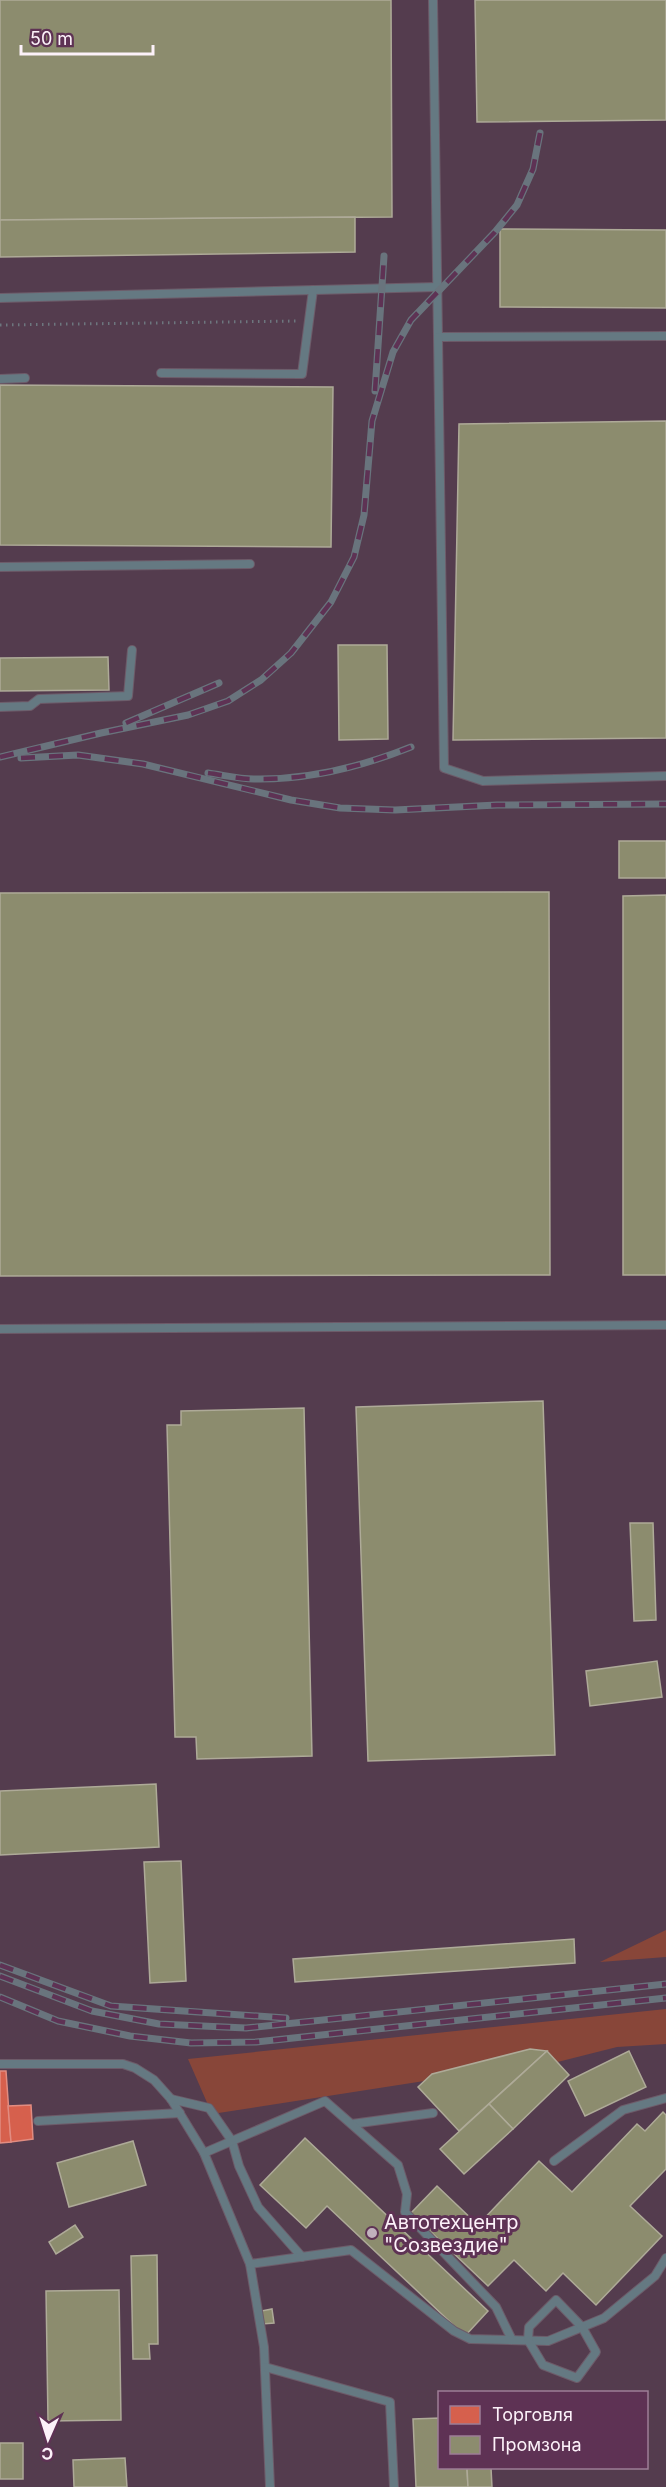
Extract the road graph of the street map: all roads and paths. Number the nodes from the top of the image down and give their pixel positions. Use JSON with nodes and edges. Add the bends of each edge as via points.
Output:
{"nodes":[{"id":1,"x":433,"y":0,"type":"edge"},
{"id":2,"x":437,"y":287,"type":"junction"},
{"id":3,"x":313,"y":290,"type":"junction"},
{"id":4,"x":0,"y":298,"type":"edge"},
{"id":5,"x":310,"y":321,"type":"junction"},
{"id":6,"x":0,"y":325,"type":"edge"},
{"id":7,"x":666,"y":336,"type":"edge"},
{"id":8,"x":438,"y":337,"type":"junction"},
{"id":9,"x":161,"y":373,"type":"dead end"},
{"id":10,"x":25,"y":378,"type":"dead end"},
{"id":11,"x":0,"y":379,"type":"edge"},
{"id":12,"x":250,"y":564,"type":"dead end"},
{"id":13,"x":0,"y":567,"type":"edge"},
{"id":14,"x":132,"y":650,"type":"dead end"},
{"id":15,"x":0,"y":707,"type":"edge"},
{"id":16,"x":666,"y":776,"type":"edge"},
{"id":17,"x":666,"y":1325,"type":"edge"},
{"id":18,"x":0,"y":1329,"type":"edge"},
{"id":19,"x":0,"y":2064,"type":"edge"},
{"id":20,"x":666,"y":2098,"type":"edge"},
{"id":21,"x":171,"y":2099,"type":"junction"},
{"id":22,"x":180,"y":2113,"type":"junction"},
{"id":23,"x":433,"y":2113,"type":"dead end"},
{"id":24,"x":38,"y":2121,"type":"dead end"},
{"id":25,"x":352,"y":2124,"type":"junction"},
{"id":26,"x":232,"y":2141,"type":"junction"},
{"id":27,"x":204,"y":2153,"type":"junction"},
{"id":28,"x":554,"y":2161,"type":"dead end"},
{"id":29,"x":302,"y":2257,"type":"junction"},
{"id":30,"x":666,"y":2258,"type":"edge"},
{"id":31,"x":250,"y":2264,"type":"junction"},
{"id":32,"x":582,"y":2327,"type":"junction"},
{"id":33,"x":512,"y":2340,"type":"junction"},
{"id":34,"x":528,"y":2340,"type":"junction"},
{"id":35,"x":265,"y":2367,"type":"junction"},
{"id":36,"x":270,"y":2487,"type":"edge"},
{"id":37,"x":394,"y":2487,"type":"edge"}],
"edges":[{"from":1,"to":2,"type":"lane"},
{"from":2,"to":3,"type":"lane"},
{"from":2,"to":8,"type":"lane"},
{"from":3,"to":4,"type":"lane"},
{"from":3,"to":5,"type":"lane"},
{"from":5,"to":6,"type":"path"},
{"from":5,"to":9,"type":"lane","via":[[302,374]]},
{"from":7,"to":8,"type":"lane"},
{"from":8,"to":16,"type":"lane","via":[[444,768],[483,781]]},
{"from":10,"to":11,"type":"lane"},
{"from":12,"to":13,"type":"lane"},
{"from":14,"to":15,"type":"lane","via":[[128,696],[39,699],[30,706]]},
{"from":17,"to":18,"type":"lane"},
{"from":19,"to":21,"type":"lane","via":[[123,2064],[154,2080]]},
{"from":20,"to":28,"type":"lane","via":[[623,2110]]},
{"from":21,"to":22,"type":"lane"},
{"from":21,"to":26,"type":"lane","via":[[209,2108]]},
{"from":22,"to":24,"type":"lane"},
{"from":22,"to":27,"type":"lane"},
{"from":23,"to":25,"type":"lane"},
{"from":25,"to":26,"type":"lane","via":[[325,2101]]},
{"from":25,"to":33,"type":"lane","via":[[398,2164],[407,2194],[405,2212],[496,2307]]},
{"from":26,"to":27,"type":"lane"},
{"from":26,"to":29,"type":"lane","via":[[258,2207]]},
{"from":27,"to":31,"type":"lane"},
{"from":29,"to":31,"type":"lane"},
{"from":29,"to":33,"type":"lane","via":[[351,2250],[454,2331],[470,2339]]},
{"from":30,"to":32,"type":"lane","via":[[655,2276],[604,2318]]},
{"from":31,"to":35,"type":"lane"},
{"from":32,"to":34,"type":"lane","via":[[549,2341]]},
{"from":32,"to":34,"type":"lane","via":[[556,2300],[529,2327]]},
{"from":32,"to":34,"type":"lane","via":[[596,2352],[577,2378],[543,2365]]},
{"from":33,"to":34,"type":"lane"},
{"from":35,"to":36,"type":"lane"},
{"from":35,"to":37,"type":"lane","via":[[390,2402]]}]}
